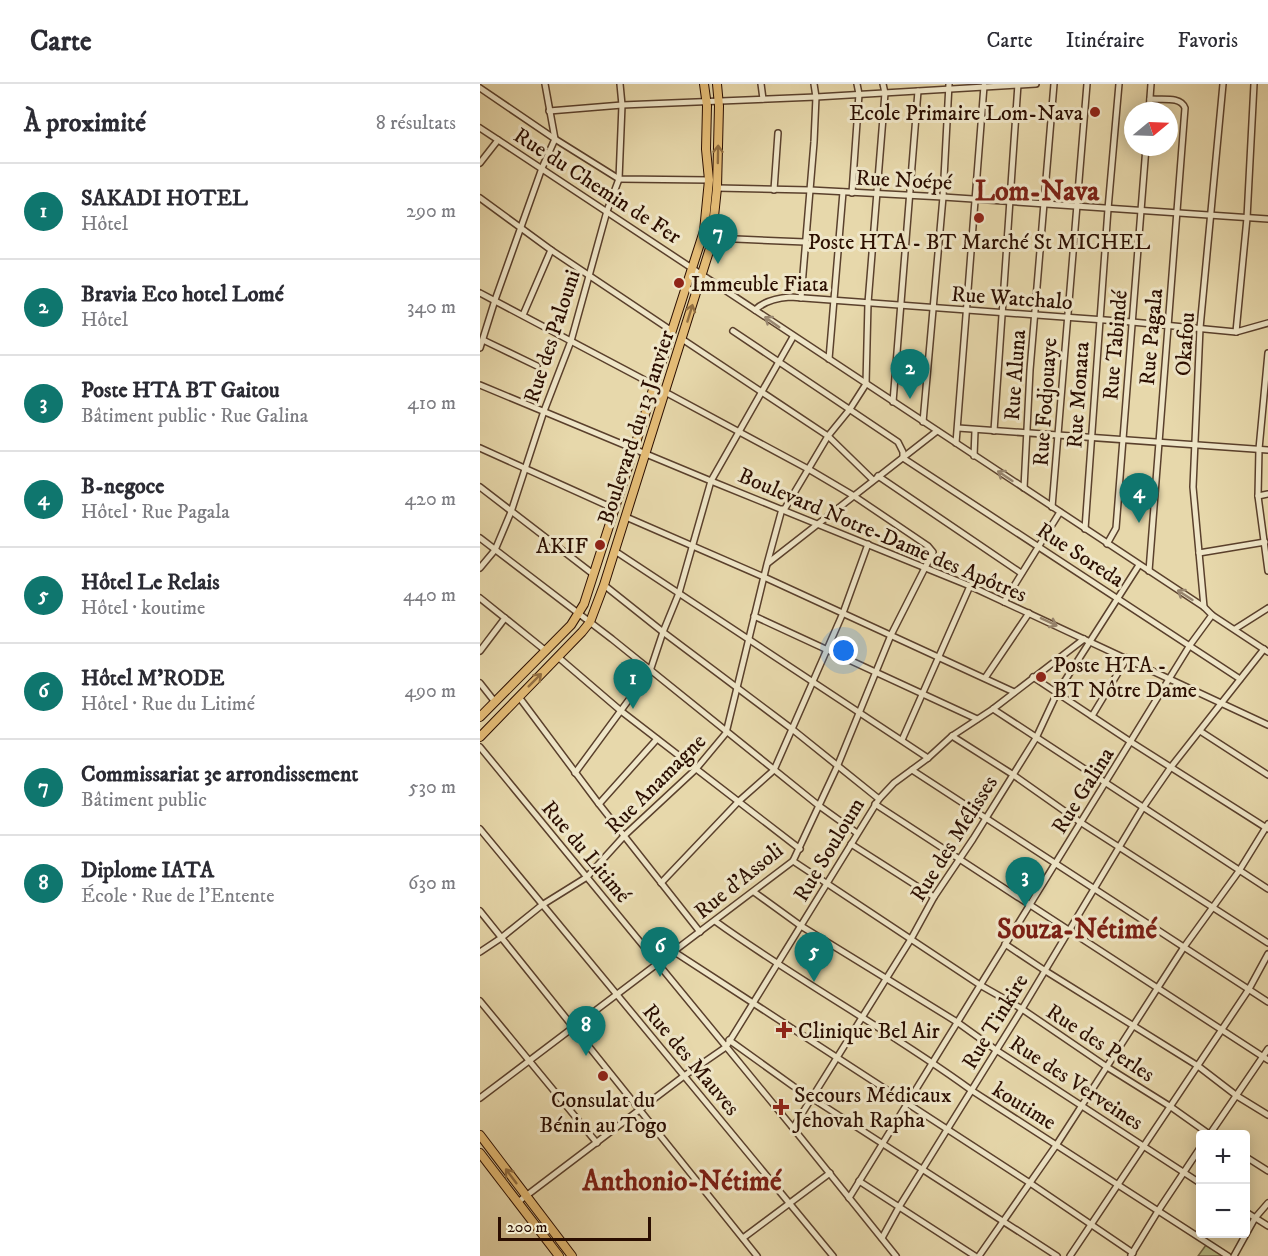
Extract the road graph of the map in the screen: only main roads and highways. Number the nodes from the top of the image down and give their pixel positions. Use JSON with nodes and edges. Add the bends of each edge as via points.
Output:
{"nodes":[{"id":1,"x":704,"y":84,"type":"edge"},
{"id":2,"x":717,"y":84,"type":"edge"},
{"id":3,"x":713,"y":101,"type":"junction"},
{"id":4,"x":697,"y":270,"type":"junction"},
{"id":5,"x":480,"y":717,"type":"edge"},
{"id":6,"x":480,"y":737,"type":"edge"},
{"id":7,"x":480,"y":1135,"type":"edge"},
{"id":8,"x":480,"y":1152,"type":"edge"},
{"id":9,"x":559,"y":1256,"type":"edge"},
{"id":10,"x":572,"y":1256,"type":"edge"}],
"edges":[{"from":1,"to":3,"type":"highway","name":"Boulevard du 13 Janvier"},
{"from":2,"to":3,"type":"highway","name":"Boulevard du 13 Janvier"},
{"from":3,"to":4,"type":"highway","name":"Boulevard du 13 Janvier","via":[[706,149],[709,180]]},
{"from":4,"to":3,"type":"highway","name":"Boulevard du 13 Janvier","one_way":true,"via":[[712,238],[717,188]]},
{"from":4,"to":5,"type":"highway","name":"Boulevard du 13 Janvier","via":[[672,331],[584,604],[571,625]]},
{"from":6,"to":4,"type":"highway","name":"Boulevard du 13 Janvier","one_way":true,"via":[[590,622],[666,392]]},
{"from":10,"to":7,"type":"highway","one_way":true},
{"from":8,"to":9,"type":"highway"}]}
